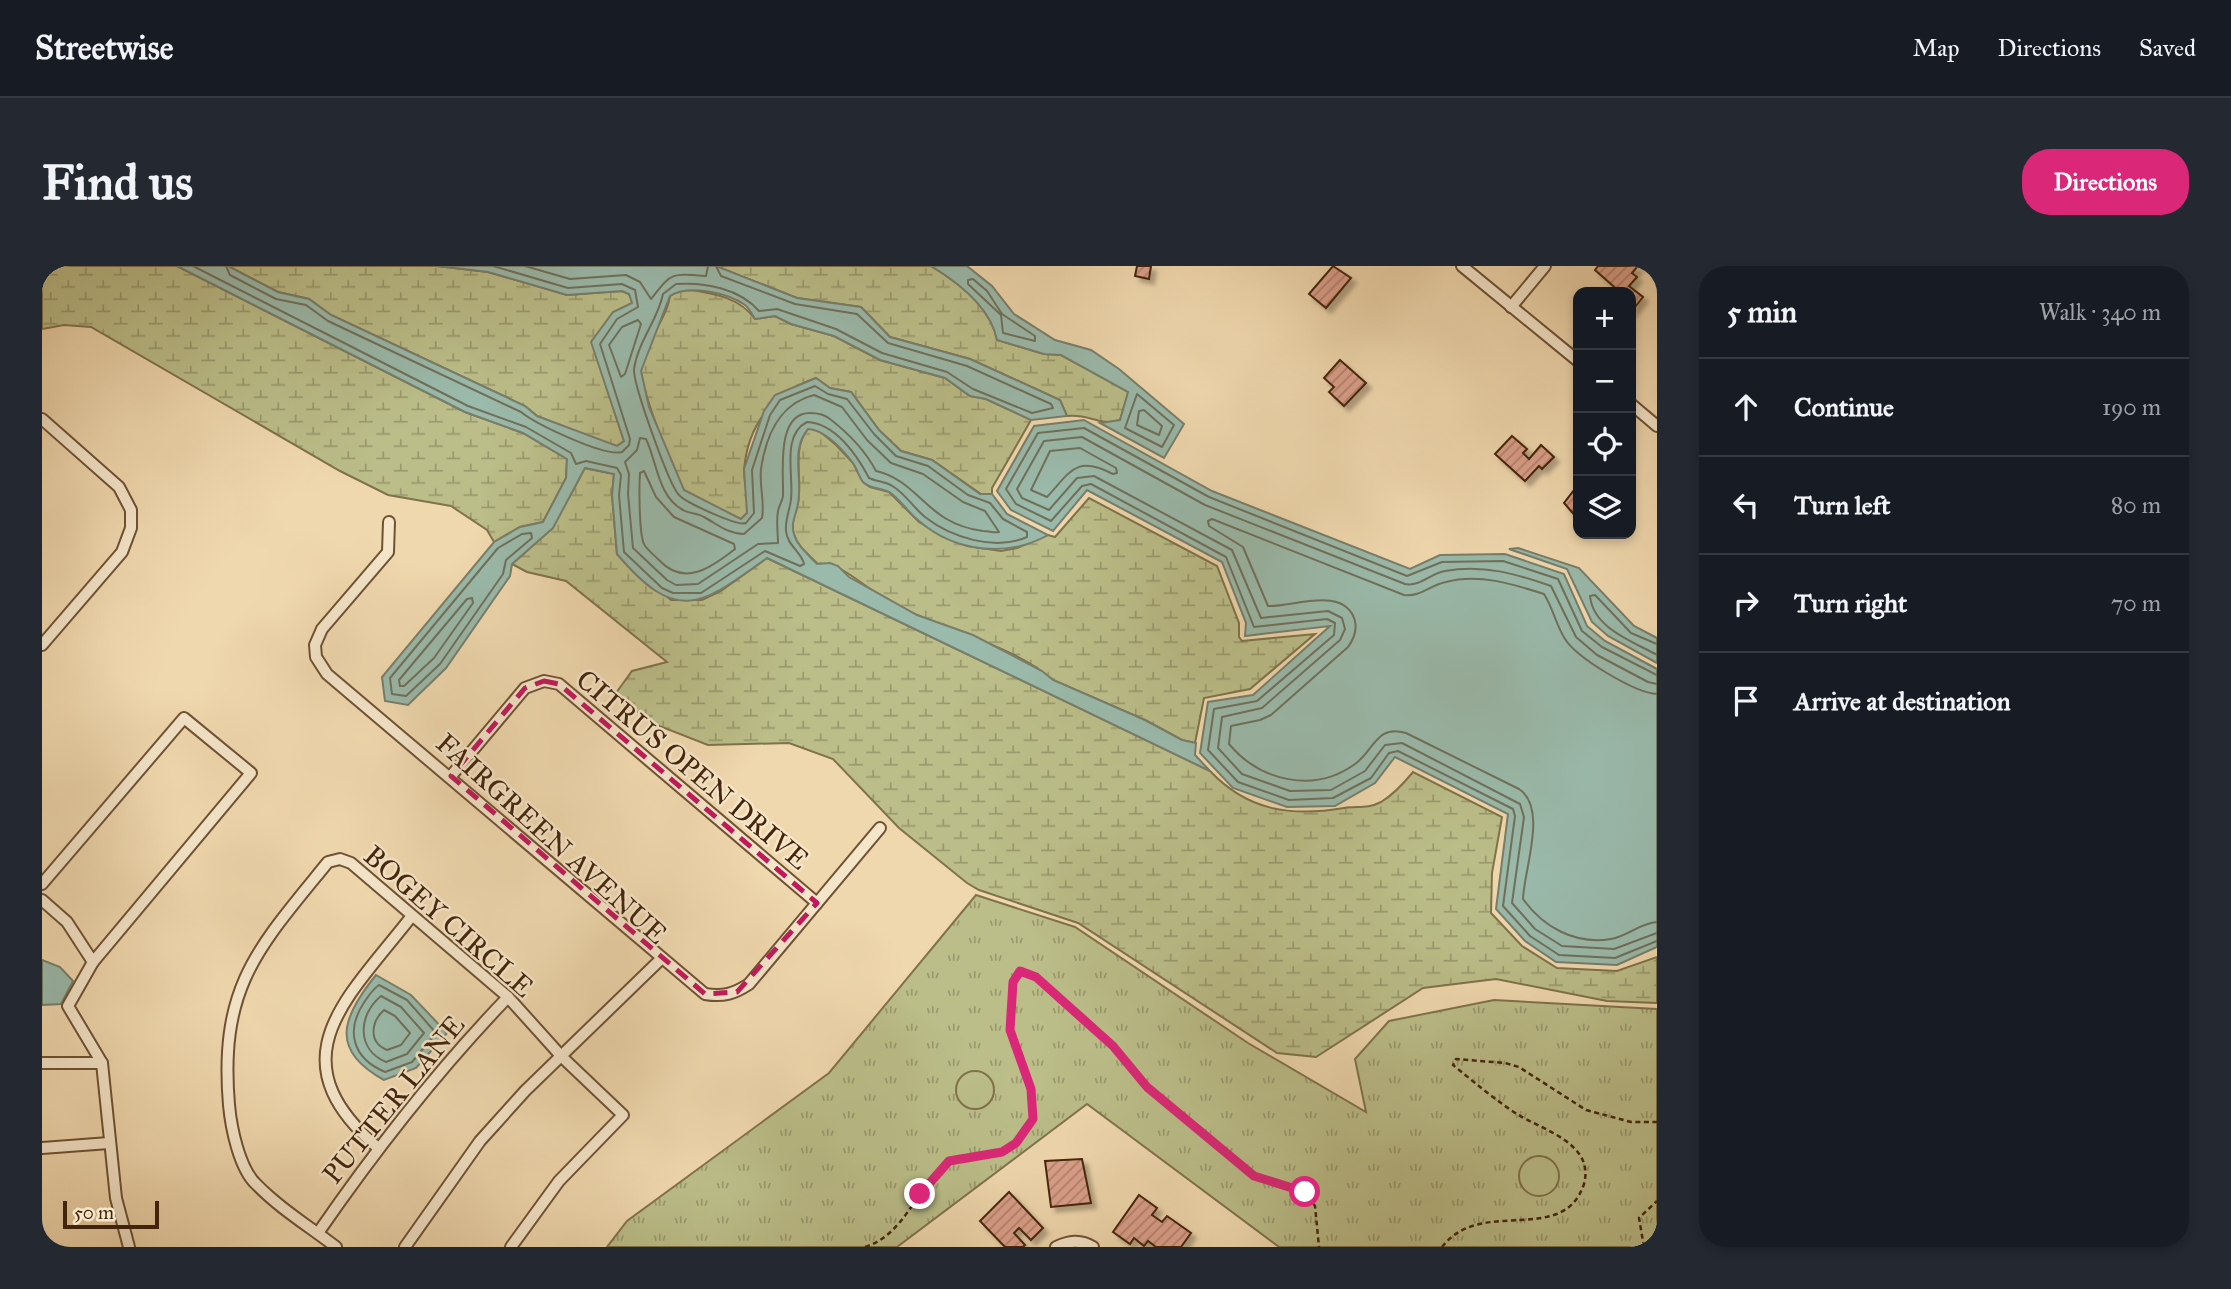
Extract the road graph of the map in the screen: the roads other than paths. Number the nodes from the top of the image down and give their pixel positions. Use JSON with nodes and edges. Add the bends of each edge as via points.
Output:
{"nodes":[{"id":1,"x":1462,"y":266,"type":"edge"},
{"id":2,"x":1545,"y":266,"type":"edge"},
{"id":3,"x":1511,"y":307,"type":"junction"},
{"id":4,"x":1573,"y":356,"type":"edge"},
{"id":5,"x":1636,"y":408,"type":"edge"},
{"id":6,"x":42,"y":419,"type":"edge"},
{"id":7,"x":1657,"y":426,"type":"edge"},
{"id":8,"x":389,"y":522,"type":"dead end"},
{"id":9,"x":42,"y":645,"type":"edge"},
{"id":10,"x":451,"y":776,"type":"junction"},
{"id":11,"x":880,"y":828,"type":"dead end"},
{"id":12,"x":42,"y":884,"type":"edge"},
{"id":13,"x":42,"y":900,"type":"edge"},
{"id":14,"x":817,"y":903,"type":"junction"},
{"id":15,"x":411,"y":918,"type":"junction"},
{"id":16,"x":661,"y":959,"type":"junction"},
{"id":17,"x":93,"y":961,"type":"junction"},
{"id":18,"x":508,"y":997,"type":"junction"},
{"id":19,"x":562,"y":1057,"type":"junction"},
{"id":20,"x":42,"y":1063,"type":"edge"},
{"id":21,"x":102,"y":1063,"type":"junction"},
{"id":22,"x":109,"y":1143,"type":"junction"},
{"id":23,"x":377,"y":1147,"type":"junction"},
{"id":24,"x":42,"y":1148,"type":"edge"},
{"id":25,"x":318,"y":1233,"type":"junction"},
{"id":26,"x":129,"y":1247,"type":"edge"},
{"id":27,"x":336,"y":1247,"type":"edge"},
{"id":28,"x":405,"y":1247,"type":"edge"},
{"id":29,"x":511,"y":1247,"type":"edge"},
{"id":30,"x":1056,"y":1247,"type":"edge"},
{"id":31,"x":1093,"y":1247,"type":"edge"}],
"edges":[{"from":1,"to":3,"type":"street"},
{"from":2,"to":3,"type":"street"},
{"from":3,"to":4,"type":"street"},
{"from":5,"to":7,"type":"street"},
{"from":6,"to":9,"type":"street","via":[[119,487],[131,510],[131,528],[122,552]]},
{"from":8,"to":10,"type":"street","name":"FAIRGREEN AVENUE","via":[[387,552],[322,629],[316,657],[327,674]]},
{"from":10,"to":14,"type":"street","name":"CITRUS OPEN DRIVE","via":[[525,688],[544,681],[559,684]]},
{"from":10,"to":16,"type":"street","name":"FAIRGREEN AVENUE"},
{"from":11,"to":14,"type":"street","name":"CITRUS OPEN DRIVE"},
{"from":12,"to":17,"type":"street","via":[[184,718],[251,773]]},
{"from":13,"to":17,"type":"street","via":[[67,922]]},
{"from":14,"to":16,"type":"street","name":"CITRUS OPEN DRIVE","via":[[749,984],[737,992],[705,994]]},
{"from":15,"to":18,"type":"street","name":"BOGEY CIRCLE"},
{"from":15,"to":23,"type":"street","via":[[342,1005],[327,1038],[325,1066],[331,1094],[352,1126]]},
{"from":15,"to":25,"type":"street","name":"BOGEY CIRCLE","via":[[351,863],[340,859],[328,862],[261,946],[244,977],[231,1017],[226,1069],[238,1147],[254,1183]]},
{"from":16,"to":19,"type":"street","name":"FAIRGREEN AVENUE"},
{"from":17,"to":21,"type":"street","via":[[68,1006]]},
{"from":18,"to":19,"type":"street","name":"BOGEY CIRCLE"},
{"from":18,"to":23,"type":"street","name":"PUTTER LANE","via":[[448,1060]]},
{"from":19,"to":28,"type":"street","name":"FAIRGREEN AVENUE","via":[[480,1141]]},
{"from":19,"to":29,"type":"street","name":"BOGEY CIRCLE","via":[[623,1115],[559,1181]]},
{"from":20,"to":21,"type":"street"},
{"from":21,"to":22,"type":"street"},
{"from":22,"to":24,"type":"street"},
{"from":22,"to":26,"type":"street","via":[[116,1198]]},
{"from":23,"to":25,"type":"street","name":"PUTTER LANE"},
{"from":25,"to":27,"type":"street","name":"BOGEY CIRCLE"},
{"from":30,"to":31,"type":"street","via":[[1069,1241]]}]}
